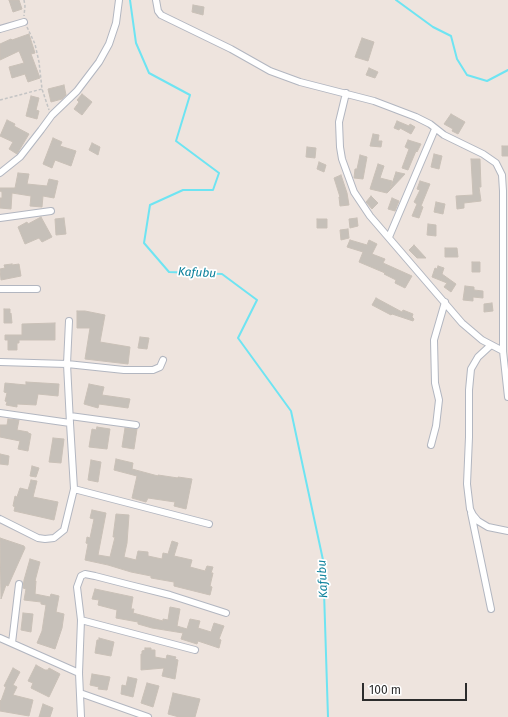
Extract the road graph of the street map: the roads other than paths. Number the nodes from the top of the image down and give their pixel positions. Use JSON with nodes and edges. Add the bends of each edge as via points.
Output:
{"nodes":[{"id":1,"x":119,"y":0,"type":"edge"},
{"id":2,"x":156,"y":0,"type":"edge"},
{"id":3,"x":24,"y":22,"type":"road end"},
{"id":4,"x":0,"y":29,"type":"edge"},
{"id":5,"x":346,"y":94,"type":"junction"},
{"id":6,"x":435,"y":129,"type":"junction"},
{"id":7,"x":0,"y":173,"type":"edge"},
{"id":8,"x":51,"y":212,"type":"dead end"},
{"id":9,"x":0,"y":218,"type":"edge"},
{"id":10,"x":389,"y":237,"type":"junction"},
{"id":11,"x":36,"y":288,"type":"dead end"},
{"id":12,"x":0,"y":289,"type":"edge"},
{"id":13,"x":445,"y":302,"type":"junction"},
{"id":14,"x":69,"y":321,"type":"dead end"},
{"id":15,"x":491,"y":345,"type":"junction"},
{"id":16,"x":503,"y":351,"type":"junction"},
{"id":17,"x":163,"y":360,"type":"dead end"},
{"id":18,"x":0,"y":362,"type":"edge"},
{"id":19,"x":67,"y":364,"type":"junction"},
{"id":20,"x":508,"y":397,"type":"edge"},
{"id":21,"x":0,"y":413,"type":"edge"},
{"id":22,"x":70,"y":419,"type":"junction"},
{"id":23,"x":136,"y":425,"type":"dead end"},
{"id":24,"x":431,"y":445,"type":"dead end"},
{"id":25,"x":74,"y":489,"type":"junction"},
{"id":26,"x":470,"y":510,"type":"junction"},
{"id":27,"x":0,"y":519,"type":"edge"},
{"id":28,"x":209,"y":524,"type":"dead end"},
{"id":29,"x":508,"y":531,"type":"edge"},
{"id":30,"x":19,"y":584,"type":"dead end"},
{"id":31,"x":490,"y":609,"type":"dead end"},
{"id":32,"x":226,"y":613,"type":"dead end"},
{"id":33,"x":81,"y":620,"type":"junction"},
{"id":34,"x":0,"y":638,"type":"edge"},
{"id":35,"x":12,"y":643,"type":"junction"},
{"id":36,"x":195,"y":650,"type":"dead end"},
{"id":37,"x":79,"y":674,"type":"junction"},
{"id":38,"x":80,"y":693,"type":"junction"},
{"id":39,"x":81,"y":717,"type":"edge"},
{"id":40,"x":148,"y":717,"type":"edge"}],
"edges":[{"from":1,"to":7,"type":"street","via":[[116,23],[109,44],[88,78],[52,114],[20,157]]},
{"from":2,"to":5,"type":"street","via":[[161,15],[270,70],[300,82]]},
{"from":3,"to":4,"type":"street"},
{"from":5,"to":6,"type":"street","via":[[410,114]]},
{"from":5,"to":10,"type":"street","via":[[339,122],[342,159],[354,192],[370,216]]},
{"from":6,"to":10,"type":"street"},
{"from":6,"to":16,"type":"street","via":[[492,159],[500,169],[503,191]]},
{"from":8,"to":9,"type":"street"},
{"from":10,"to":13,"type":"street"},
{"from":11,"to":12,"type":"street"},
{"from":13,"to":15,"type":"street","via":[[468,328]]},
{"from":13,"to":24,"type":"street","via":[[434,340],[435,383],[439,400]]},
{"from":14,"to":19,"type":"street"},
{"from":15,"to":16,"type":"street"},
{"from":15,"to":26,"type":"street","via":[[478,356],[471,370],[467,484]]},
{"from":16,"to":20,"type":"street"},
{"from":17,"to":19,"type":"street","via":[[160,367],[153,370],[124,370]]},
{"from":18,"to":19,"type":"street"},
{"from":19,"to":22,"type":"street"},
{"from":21,"to":22,"type":"street"},
{"from":22,"to":23,"type":"street"},
{"from":22,"to":25,"type":"street"},
{"from":25,"to":27,"type":"street","via":[[64,530],[54,538],[38,538]]},
{"from":25,"to":28,"type":"street"},
{"from":26,"to":29,"type":"street","via":[[478,521],[488,527]]},
{"from":26,"to":31,"type":"street"},
{"from":30,"to":35,"type":"street"},
{"from":32,"to":33,"type":"street","via":[[170,595],[85,574],[81,576],[77,587]]},
{"from":33,"to":36,"type":"street"},
{"from":33,"to":37,"type":"street"},
{"from":34,"to":35,"type":"street"},
{"from":35,"to":37,"type":"street"},
{"from":37,"to":38,"type":"street"},
{"from":38,"to":39,"type":"street"},
{"from":38,"to":40,"type":"street"}]}
